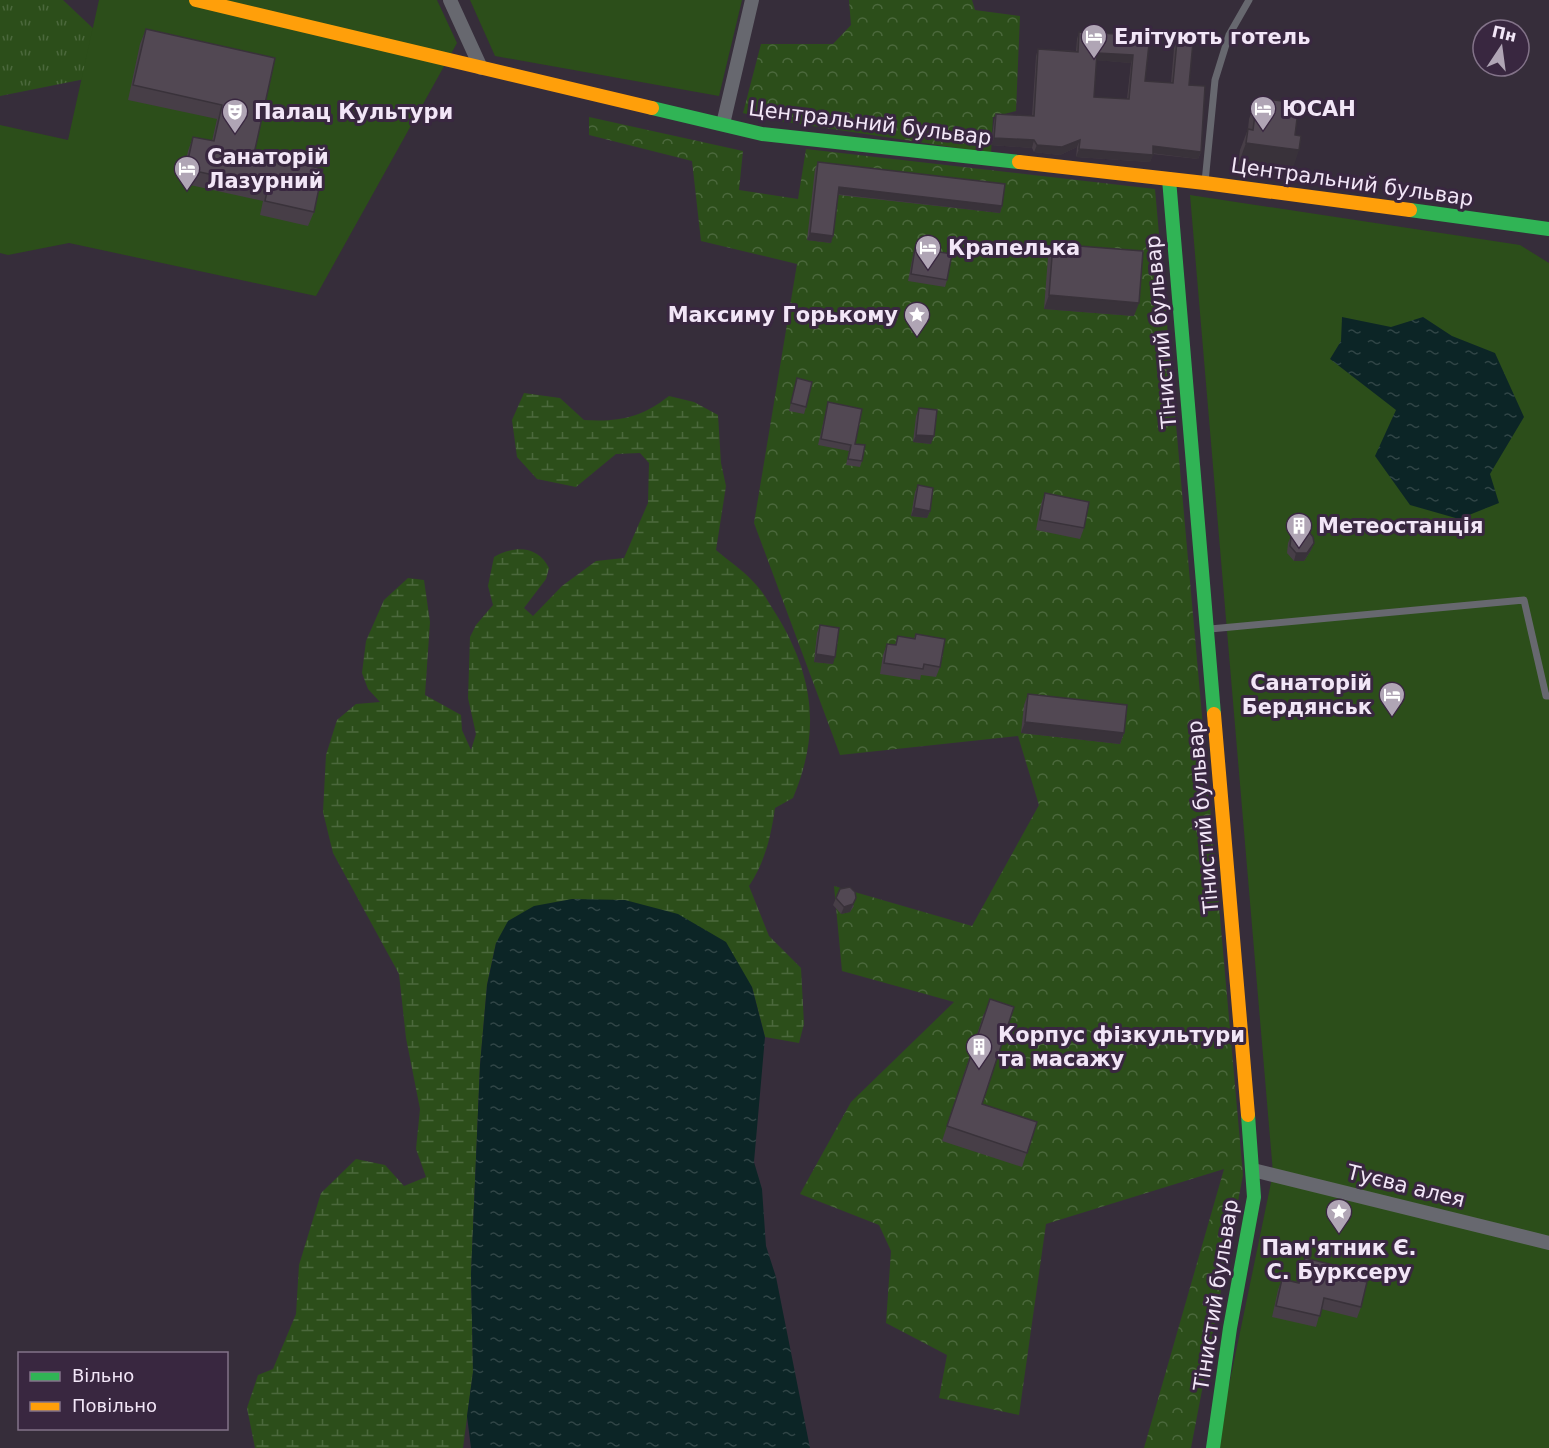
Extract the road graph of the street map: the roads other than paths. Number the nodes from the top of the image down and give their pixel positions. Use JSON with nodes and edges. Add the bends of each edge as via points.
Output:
{"nodes":[{"id":1,"x":196,"y":0,"type":"edge"},
{"id":2,"x":450,"y":0,"type":"edge"},
{"id":3,"x":752,"y":0,"type":"edge"},
{"id":4,"x":1249,"y":0,"type":"edge"},
{"id":5,"x":482,"y":68,"type":"junction"},
{"id":6,"x":723,"y":124,"type":"junction"},
{"id":7,"x":1169,"y":179,"type":"junction"},
{"id":8,"x":1205,"y":183,"type":"junction"},
{"id":9,"x":1549,"y":229,"type":"edge"},
{"id":10,"x":1208,"y":629,"type":"junction"},
{"id":11,"x":1549,"y":696,"type":"edge"},
{"id":12,"x":1253,"y":1170,"type":"junction"},
{"id":13,"x":1549,"y":1243,"type":"edge"},
{"id":14,"x":1213,"y":1448,"type":"edge"}],
"edges":[{"from":1,"to":5,"type":"street","name":"Центральний бульвар"},
{"from":2,"to":5,"type":"street"},
{"from":3,"to":6,"type":"street"},
{"from":4,"to":8,"type":"lane","via":[[1229,35],[1215,80]]},
{"from":5,"to":6,"type":"street","name":"Центральний бульвар"},
{"from":6,"to":7,"type":"street","name":"Центральний бульвар","via":[[762,134]]},
{"from":7,"to":8,"type":"street","name":"Центральний бульвар"},
{"from":7,"to":10,"type":"street","name":"Тінистий бульвар"},
{"from":8,"to":9,"type":"street","name":"Центральний бульвар"},
{"from":10,"to":11,"type":"lane","via":[[1524,600]]},
{"from":10,"to":12,"type":"street","name":"Тінистий бульвар"},
{"from":12,"to":13,"type":"street","name":"Туєва алея"},
{"from":12,"to":14,"type":"street","name":"Тінистий бульвар","via":[[1254,1197]]}]}
